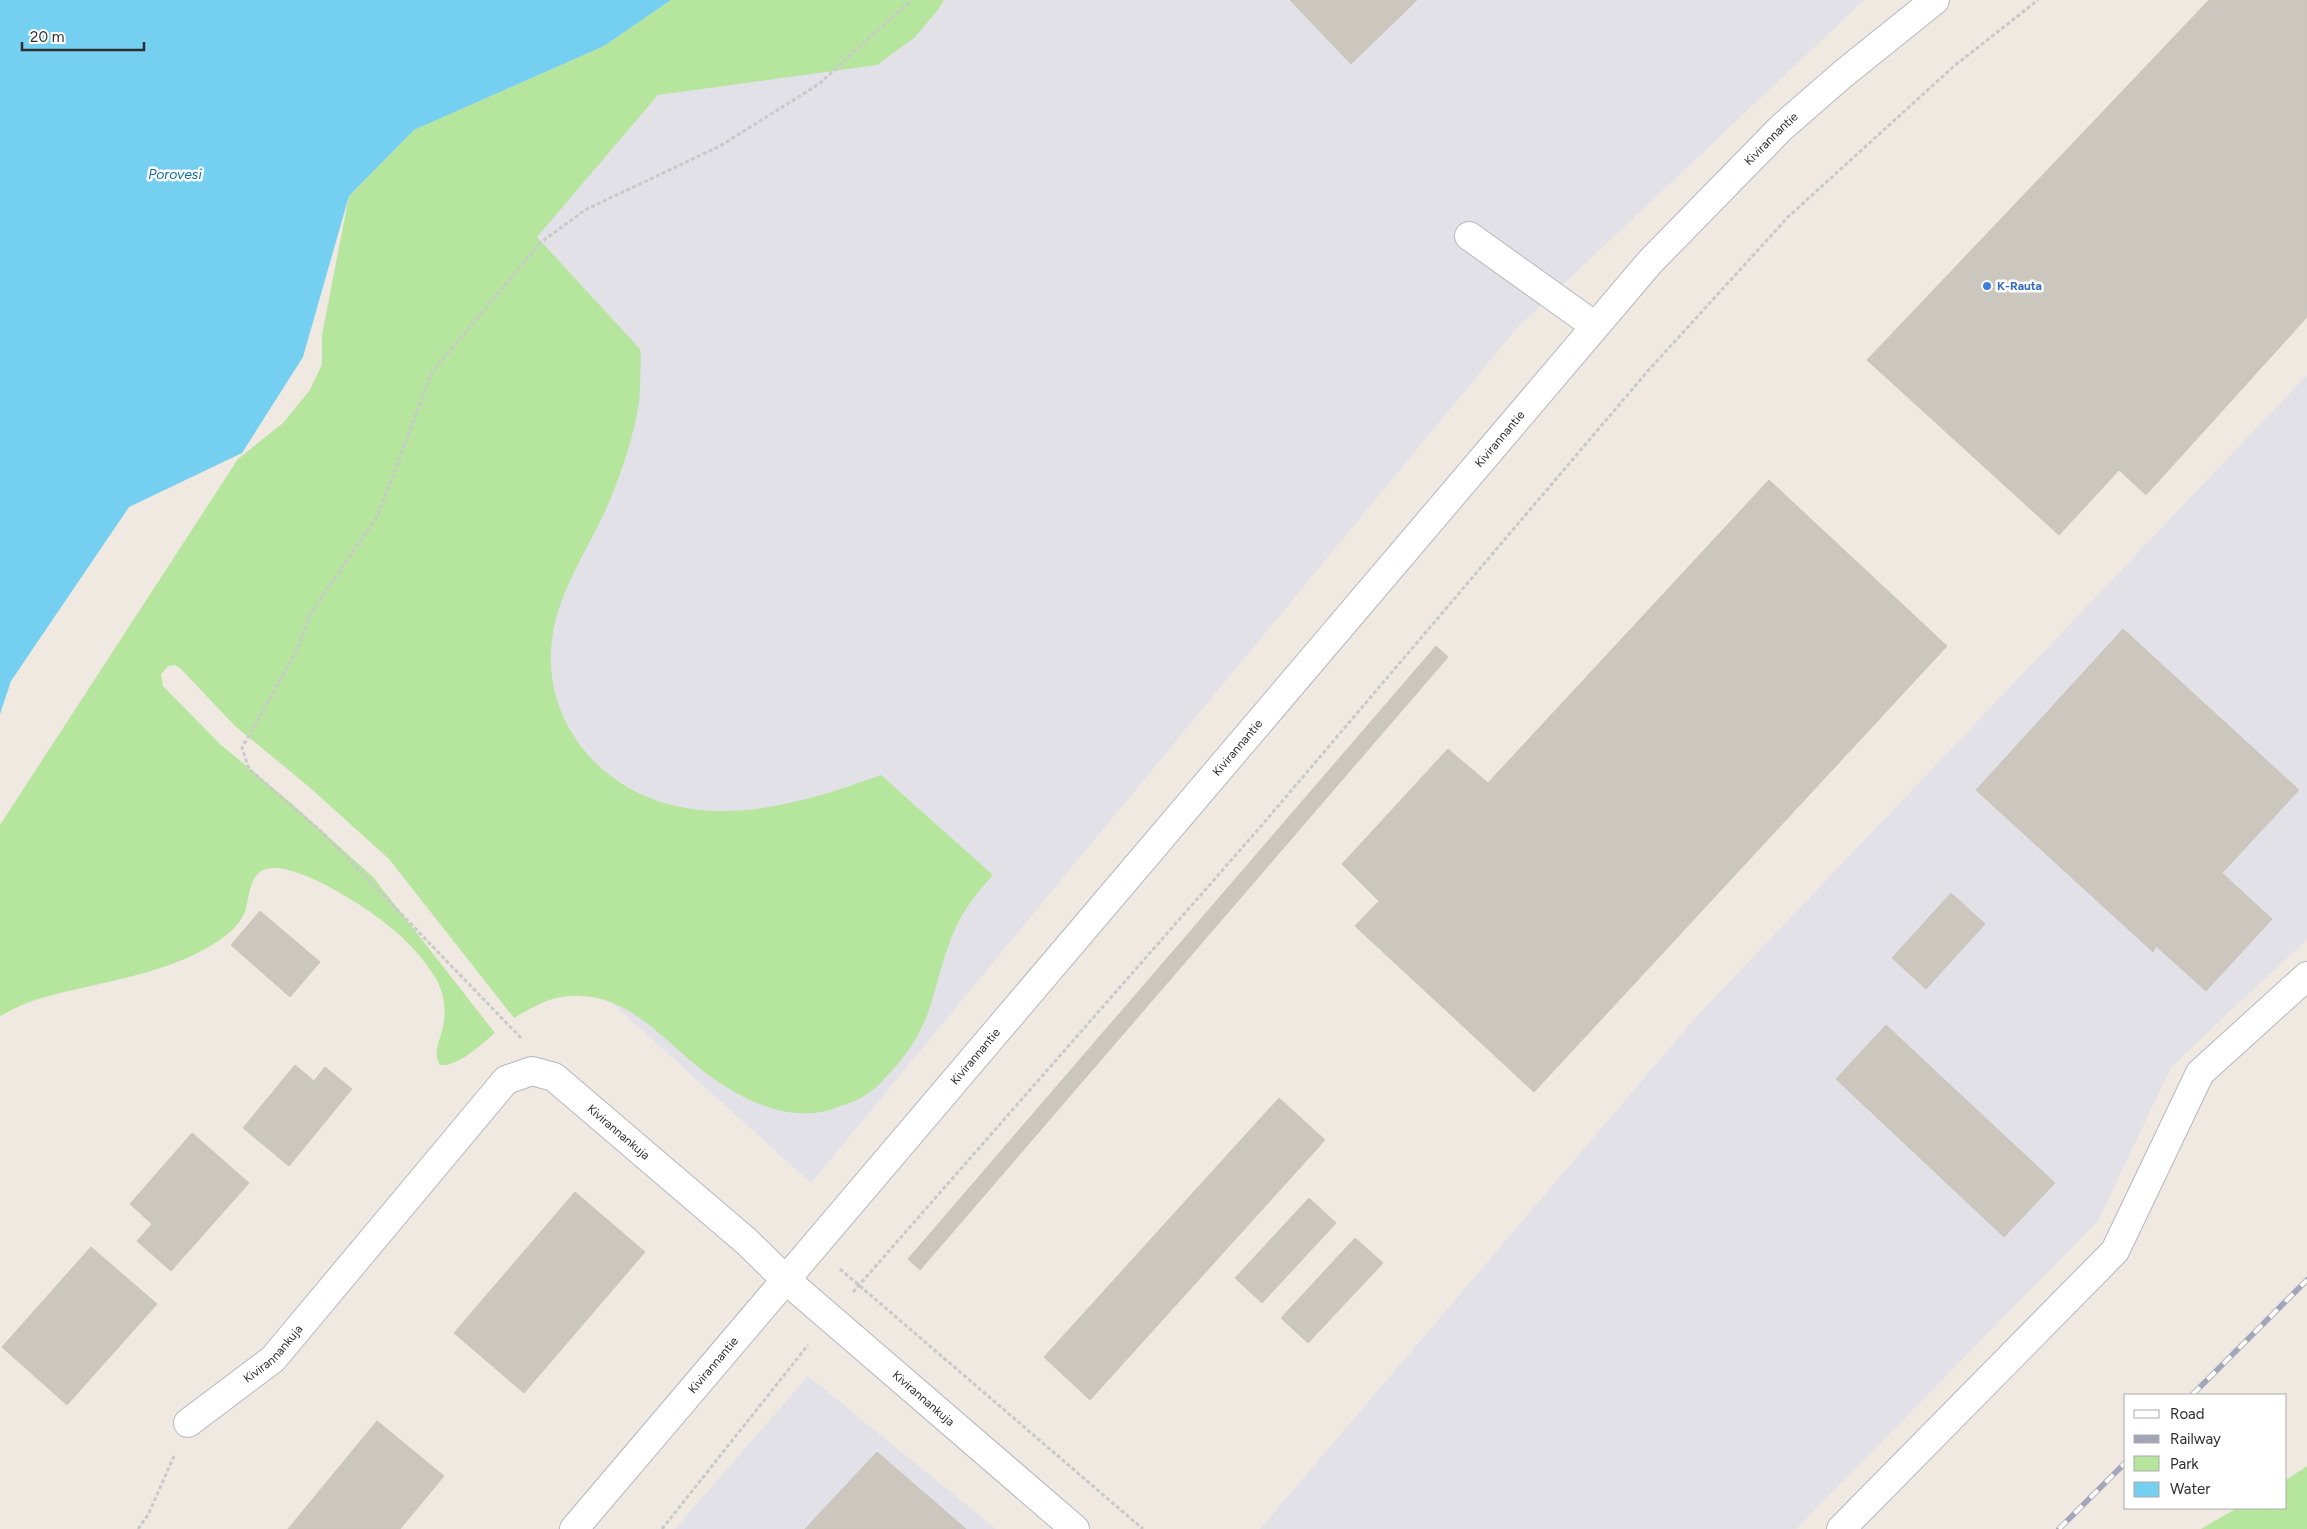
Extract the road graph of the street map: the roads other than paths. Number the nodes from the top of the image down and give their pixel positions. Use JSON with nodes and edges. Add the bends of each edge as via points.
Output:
{"nodes":[{"id":1,"x":1935,"y":0,"type":"edge"},
{"id":2,"x":1469,"y":236,"type":"dead end"},
{"id":3,"x":1595,"y":326,"type":"junction"},
{"id":4,"x":2307,"y":976,"type":"edge"},
{"id":5,"x":786,"y":1280,"type":"junction"},
{"id":6,"x":188,"y":1423,"type":"road end"},
{"id":7,"x":574,"y":1529,"type":"edge"},
{"id":8,"x":1075,"y":1529,"type":"edge"},
{"id":9,"x":1841,"y":1529,"type":"edge"}],
"edges":[{"from":1,"to":3,"type":"street","name":"Kivirannantie","via":[[1781,128],[1650,262]]},
{"from":2,"to":3,"type":"street"},
{"from":3,"to":5,"type":"street","name":"Kivirannantie"},
{"from":4,"to":9,"type":"street","via":[[2200,1073],[2115,1251]]},
{"from":5,"to":6,"type":"street","name":"Kivirannankuja","via":[[746,1241],[554,1077],[532,1071],[506,1080],[273,1359]]},
{"from":5,"to":7,"type":"street","name":"Kivirannantie"},
{"from":5,"to":8,"type":"street","name":"Kivirannankuja"}]}
